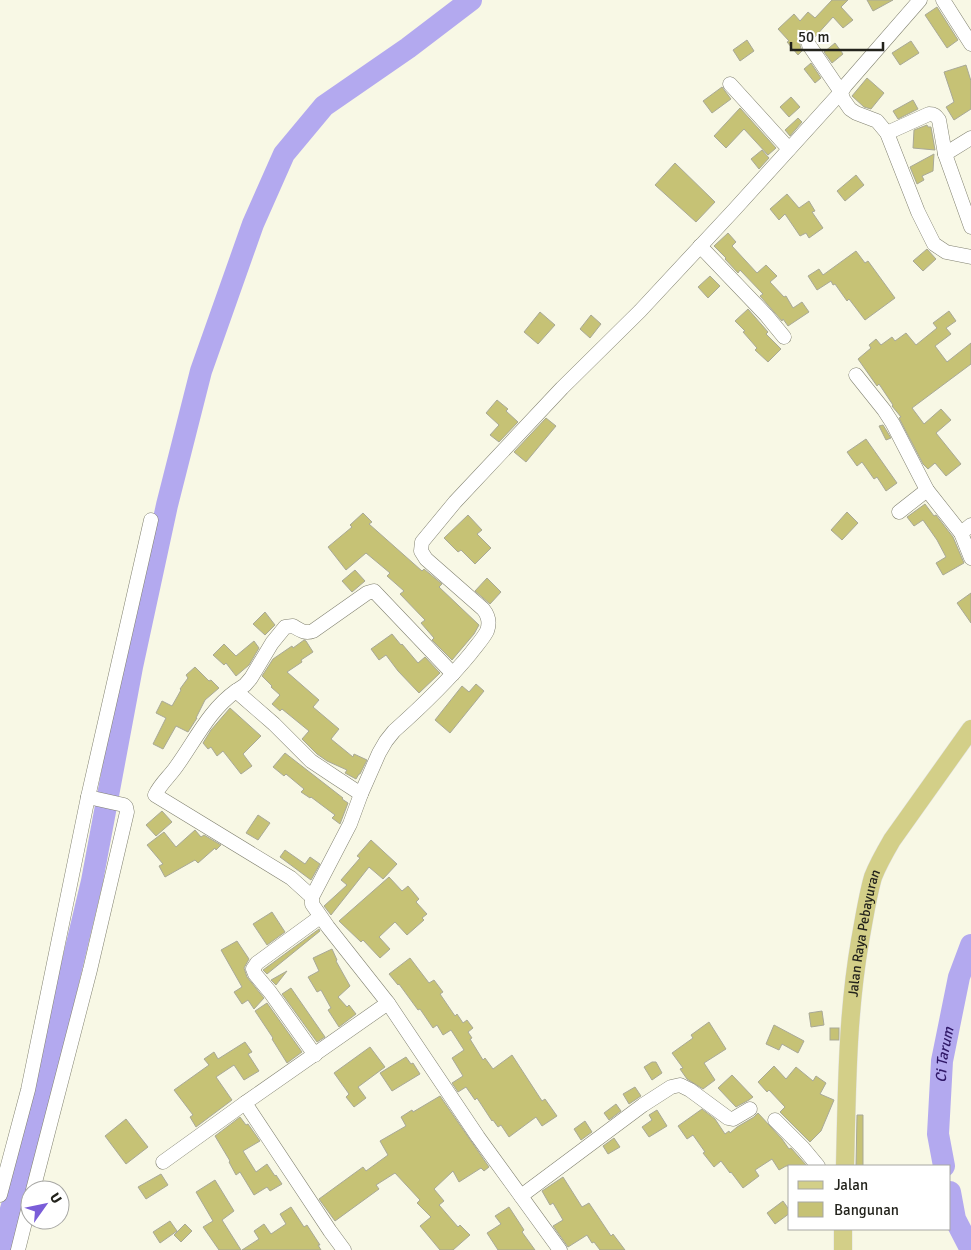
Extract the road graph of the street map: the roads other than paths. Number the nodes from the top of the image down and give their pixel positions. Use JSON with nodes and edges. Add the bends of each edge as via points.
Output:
{"nodes":[{"id":1,"x":920,"y":0,"type":"edge"},
{"id":2,"x":943,"y":0,"type":"edge"},
{"id":3,"x":971,"y":44,"type":"edge"},
{"id":4,"x":809,"y":45,"type":"dead end"},
{"id":5,"x":730,"y":84,"type":"dead end"},
{"id":6,"x":841,"y":92,"type":"junction"},
{"id":7,"x":887,"y":133,"type":"junction"},
{"id":8,"x":971,"y":138,"type":"edge"},
{"id":9,"x":789,"y":148,"type":"junction"},
{"id":10,"x":945,"y":154,"type":"junction"},
{"id":11,"x":971,"y":227,"type":"edge"},
{"id":12,"x":700,"y":246,"type":"junction"},
{"id":13,"x":971,"y":257,"type":"edge"},
{"id":14,"x":784,"y":337,"type":"dead end"},
{"id":15,"x":856,"y":375,"type":"dead end"},
{"id":16,"x":927,"y":490,"type":"junction"},
{"id":17,"x":899,"y":512,"type":"dead end"},
{"id":18,"x":151,"y":520,"type":"dead end"},
{"id":19,"x":966,"y":529,"type":"edge"},
{"id":20,"x":971,"y":558,"type":"edge"},
{"id":21,"x":453,"y":674,"type":"junction"},
{"id":22,"x":236,"y":691,"type":"junction"},
{"id":23,"x":971,"y":729,"type":"edge"},
{"id":24,"x":361,"y":794,"type":"junction"},
{"id":25,"x":91,"y":797,"type":"junction"},
{"id":26,"x":312,"y":897,"type":"junction"},
{"id":27,"x":320,"y":917,"type":"junction"},
{"id":28,"x":388,"y":1004,"type":"junction"},
{"id":29,"x":315,"y":1055,"type":"junction"},
{"id":30,"x":245,"y":1104,"type":"junction"},
{"id":31,"x":750,"y":1109,"type":"dead end"},
{"id":32,"x":775,"y":1120,"type":"dead end"},
{"id":33,"x":163,"y":1162,"type":"dead end"},
{"id":34,"x":817,"y":1165,"type":"edge"},
{"id":35,"x":845,"y":1165,"type":"edge"},
{"id":36,"x":36,"y":1180,"type":"edge"},
{"id":37,"x":0,"y":1195,"type":"edge"},
{"id":38,"x":521,"y":1196,"type":"junction"},
{"id":39,"x":23,"y":1230,"type":"edge"},
{"id":40,"x":843,"y":1230,"type":"edge"},
{"id":41,"x":18,"y":1250,"type":"edge"},
{"id":42,"x":344,"y":1250,"type":"edge"},
{"id":43,"x":560,"y":1250,"type":"edge"},
{"id":44,"x":843,"y":1250,"type":"edge"}],
"edges":[{"from":1,"to":6,"type":"street"},
{"from":2,"to":3,"type":"street"},
{"from":4,"to":6,"type":"street"},
{"from":5,"to":9,"type":"street"},
{"from":6,"to":7,"type":"street","via":[[850,109],[877,121]]},
{"from":6,"to":9,"type":"street"},
{"from":7,"to":10,"type":"street","via":[[929,114],[934,115],[939,120]]},
{"from":7,"to":13,"type":"street","via":[[934,244],[946,252]]},
{"from":8,"to":10,"type":"street"},
{"from":9,"to":12,"type":"street"},
{"from":10,"to":11,"type":"street"},
{"from":12,"to":14,"type":"street"},
{"from":12,"to":21,"type":"street","via":[[495,459],[422,542],[421,551],[426,559],[483,609],[488,620],[482,639]]},
{"from":15,"to":16,"type":"street","via":[[893,424]]},
{"from":16,"to":17,"type":"street"},
{"from":16,"to":19,"type":"street"},
{"from":18,"to":25,"type":"street"},
{"from":19,"to":20,"type":"street"},
{"from":21,"to":22,"type":"street","via":[[378,593],[370,591],[313,631],[308,633],[293,626],[285,627],[245,685]]},
{"from":21,"to":24,"type":"street","via":[[386,741]]},
{"from":22,"to":24,"type":"street","via":[[311,761]]},
{"from":22,"to":26,"type":"street","via":[[209,717],[155,795],[291,878]]},
{"from":23,"to":35,"type":"main road","name":"Jalan Raya Pebayuran","via":[[892,840],[874,876],[854,972],[850,1008]]},
{"from":24,"to":26,"type":"street","via":[[350,824]]},
{"from":25,"to":36,"type":"street","via":[[124,805],[127,812]]},
{"from":25,"to":37,"type":"street","via":[[28,1090]]},
{"from":26,"to":27,"type":"street","via":[[312,904]]},
{"from":27,"to":28,"type":"street"},
{"from":27,"to":29,"type":"street","via":[[253,969]]},
{"from":28,"to":29,"type":"street"},
{"from":28,"to":38,"type":"street"},
{"from":29,"to":30,"type":"street"},
{"from":30,"to":33,"type":"street"},
{"from":30,"to":42,"type":"street"},
{"from":31,"to":38,"type":"street","via":[[733,1119],[728,1118],[690,1090],[680,1085],[671,1087]]},
{"from":32,"to":34,"type":"street"},
{"from":38,"to":43,"type":"street"},
{"from":39,"to":41,"type":"street"},
{"from":40,"to":44,"type":"main road"}]}
